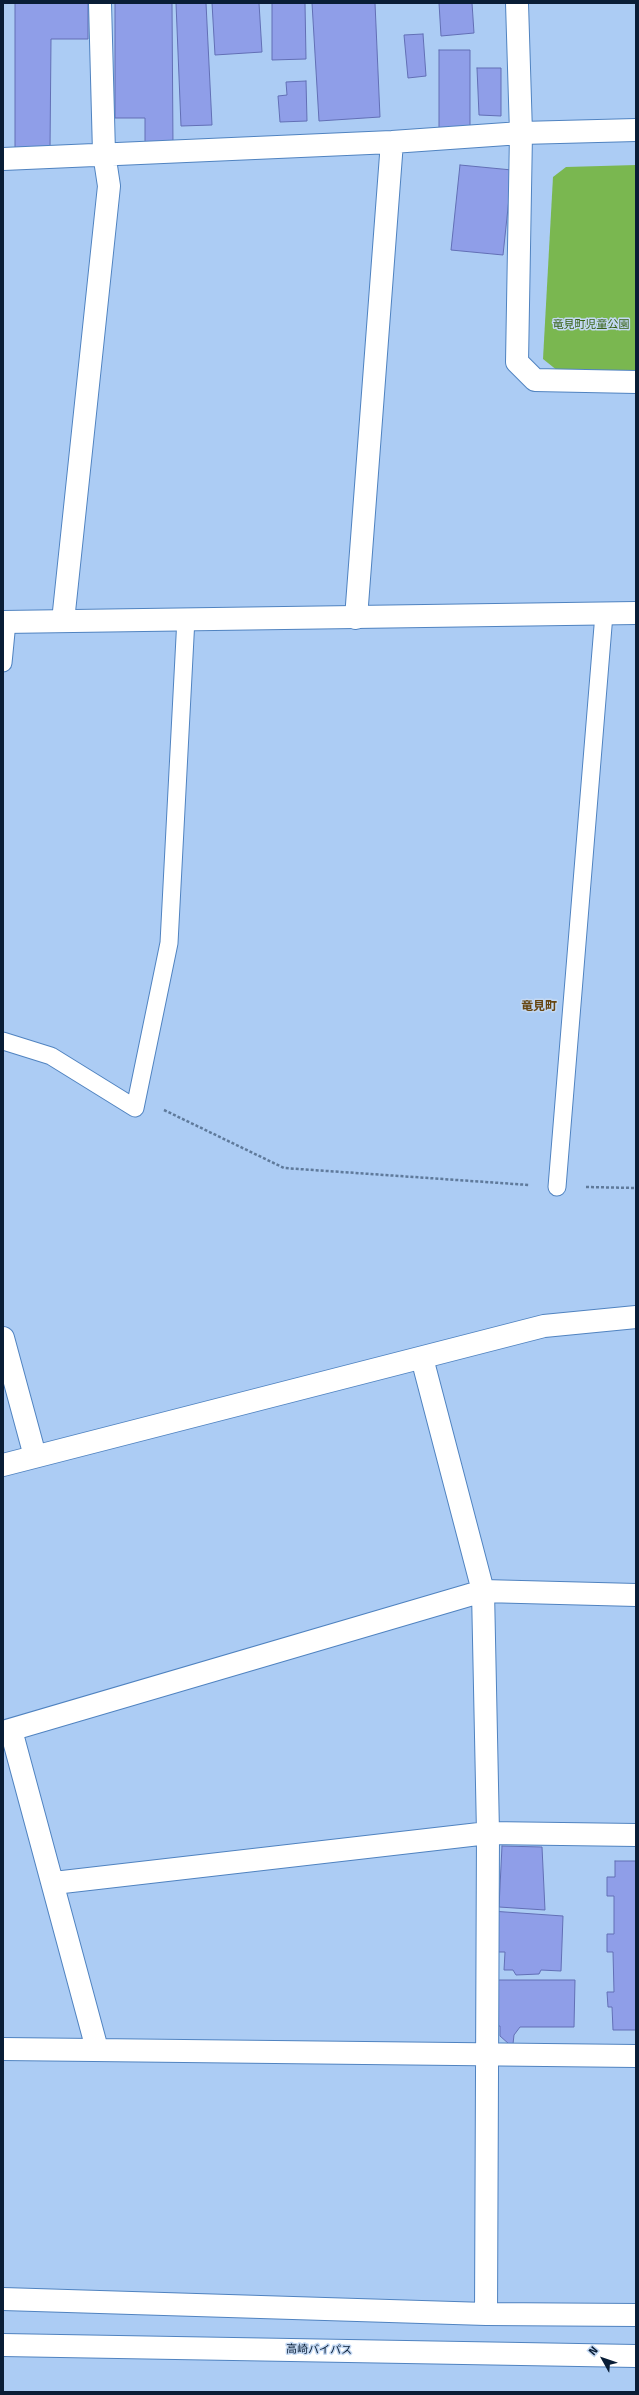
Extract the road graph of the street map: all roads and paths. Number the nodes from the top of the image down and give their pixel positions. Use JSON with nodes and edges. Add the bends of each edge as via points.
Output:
{"nodes":[{"id":1,"x":100,"y":3,"type":"edge"},
{"id":2,"x":517,"y":3,"type":"edge"},
{"id":3,"x":636,"y":130,"type":"edge"},
{"id":4,"x":521,"y":133,"type":"junction"},
{"id":5,"x":392,"y":142,"type":"junction"},
{"id":6,"x":104,"y":153,"type":"junction"},
{"id":7,"x":3,"y":159,"type":"edge"},
{"id":8,"x":636,"y":382,"type":"edge"},
{"id":9,"x":636,"y":613,"type":"edge"},
{"id":10,"x":604,"y":614,"type":"junction"},
{"id":11,"x":186,"y":618,"type":"junction"},
{"id":12,"x":356,"y":618,"type":"junction"},
{"id":13,"x":63,"y":621,"type":"junction"},
{"id":14,"x":5,"y":622,"type":"edge"},
{"id":15,"x":3,"y":663,"type":"edge"},
{"id":16,"x":3,"y":1041,"type":"edge"},
{"id":17,"x":136,"y":1096,"type":"junction"},
{"id":18,"x":557,"y":1187,"type":"junction"},
{"id":19,"x":636,"y":1188,"type":"edge"},
{"id":20,"x":636,"y":1317,"type":"edge"},
{"id":21,"x":3,"y":1338,"type":"edge"},
{"id":22,"x":422,"y":1358,"type":"junction"},
{"id":23,"x":35,"y":1456,"type":"junction"},
{"id":24,"x":3,"y":1465,"type":"edge"},
{"id":25,"x":483,"y":1591,"type":"junction"},
{"id":26,"x":636,"y":1595,"type":"edge"},
{"id":27,"x":7,"y":1731,"type":"edge"},
{"id":28,"x":488,"y":1833,"type":"junction"},
{"id":29,"x":636,"y":1835,"type":"edge"},
{"id":30,"x":54,"y":1883,"type":"junction"},
{"id":31,"x":3,"y":2049,"type":"edge"},
{"id":32,"x":97,"y":2049,"type":"junction"},
{"id":33,"x":486,"y":2055,"type":"junction"},
{"id":34,"x":636,"y":2056,"type":"edge"},
{"id":35,"x":3,"y":2299,"type":"edge"},
{"id":36,"x":486,"y":2314,"type":"junction"},
{"id":37,"x":636,"y":2315,"type":"edge"},
{"id":38,"x":3,"y":2346,"type":"edge"},
{"id":39,"x":636,"y":2356,"type":"edge"}],
"edges":[{"from":1,"to":6,"type":"main road"},
{"from":2,"to":4,"type":"main road"},
{"from":3,"to":4,"type":"main road"},
{"from":4,"to":5,"type":"main road"},
{"from":4,"to":8,"type":"main road","via":[[517,362],[535,380]]},
{"from":5,"to":6,"type":"main road"},
{"from":5,"to":12,"type":"main road"},
{"from":6,"to":7,"type":"main road"},
{"from":6,"to":13,"type":"main road","via":[[109,186]]},
{"from":9,"to":10,"type":"main road"},
{"from":10,"to":12,"type":"main road"},
{"from":10,"to":18,"type":"lane"},
{"from":11,"to":12,"type":"main road"},
{"from":11,"to":13,"type":"main road"},
{"from":11,"to":17,"type":"lane","via":[[169,943]]},
{"from":13,"to":14,"type":"main road"},
{"from":14,"to":15,"type":"lane"},
{"from":16,"to":17,"type":"lane","via":[[51,1056],[135,1108]]},
{"from":17,"to":18,"type":"path","via":[[284,1168]]},
{"from":18,"to":19,"type":"path"},
{"from":20,"to":22,"type":"main road","via":[[544,1326]]},
{"from":21,"to":23,"type":"main road"},
{"from":22,"to":23,"type":"main road"},
{"from":22,"to":25,"type":"main road"},
{"from":23,"to":24,"type":"main road"},
{"from":25,"to":26,"type":"main road"},
{"from":25,"to":27,"type":"main road"},
{"from":25,"to":28,"type":"main road"},
{"from":27,"to":30,"type":"main road"},
{"from":28,"to":29,"type":"main road"},
{"from":28,"to":30,"type":"main road"},
{"from":28,"to":33,"type":"main road"},
{"from":30,"to":32,"type":"main road"},
{"from":31,"to":32,"type":"main road"},
{"from":32,"to":33,"type":"main road"},
{"from":33,"to":34,"type":"main road"},
{"from":33,"to":36,"type":"main road"},
{"from":35,"to":36,"type":"main road"},
{"from":36,"to":37,"type":"main road"},
{"from":38,"to":39,"type":"main road","name":"高崎バイパス"}]}
